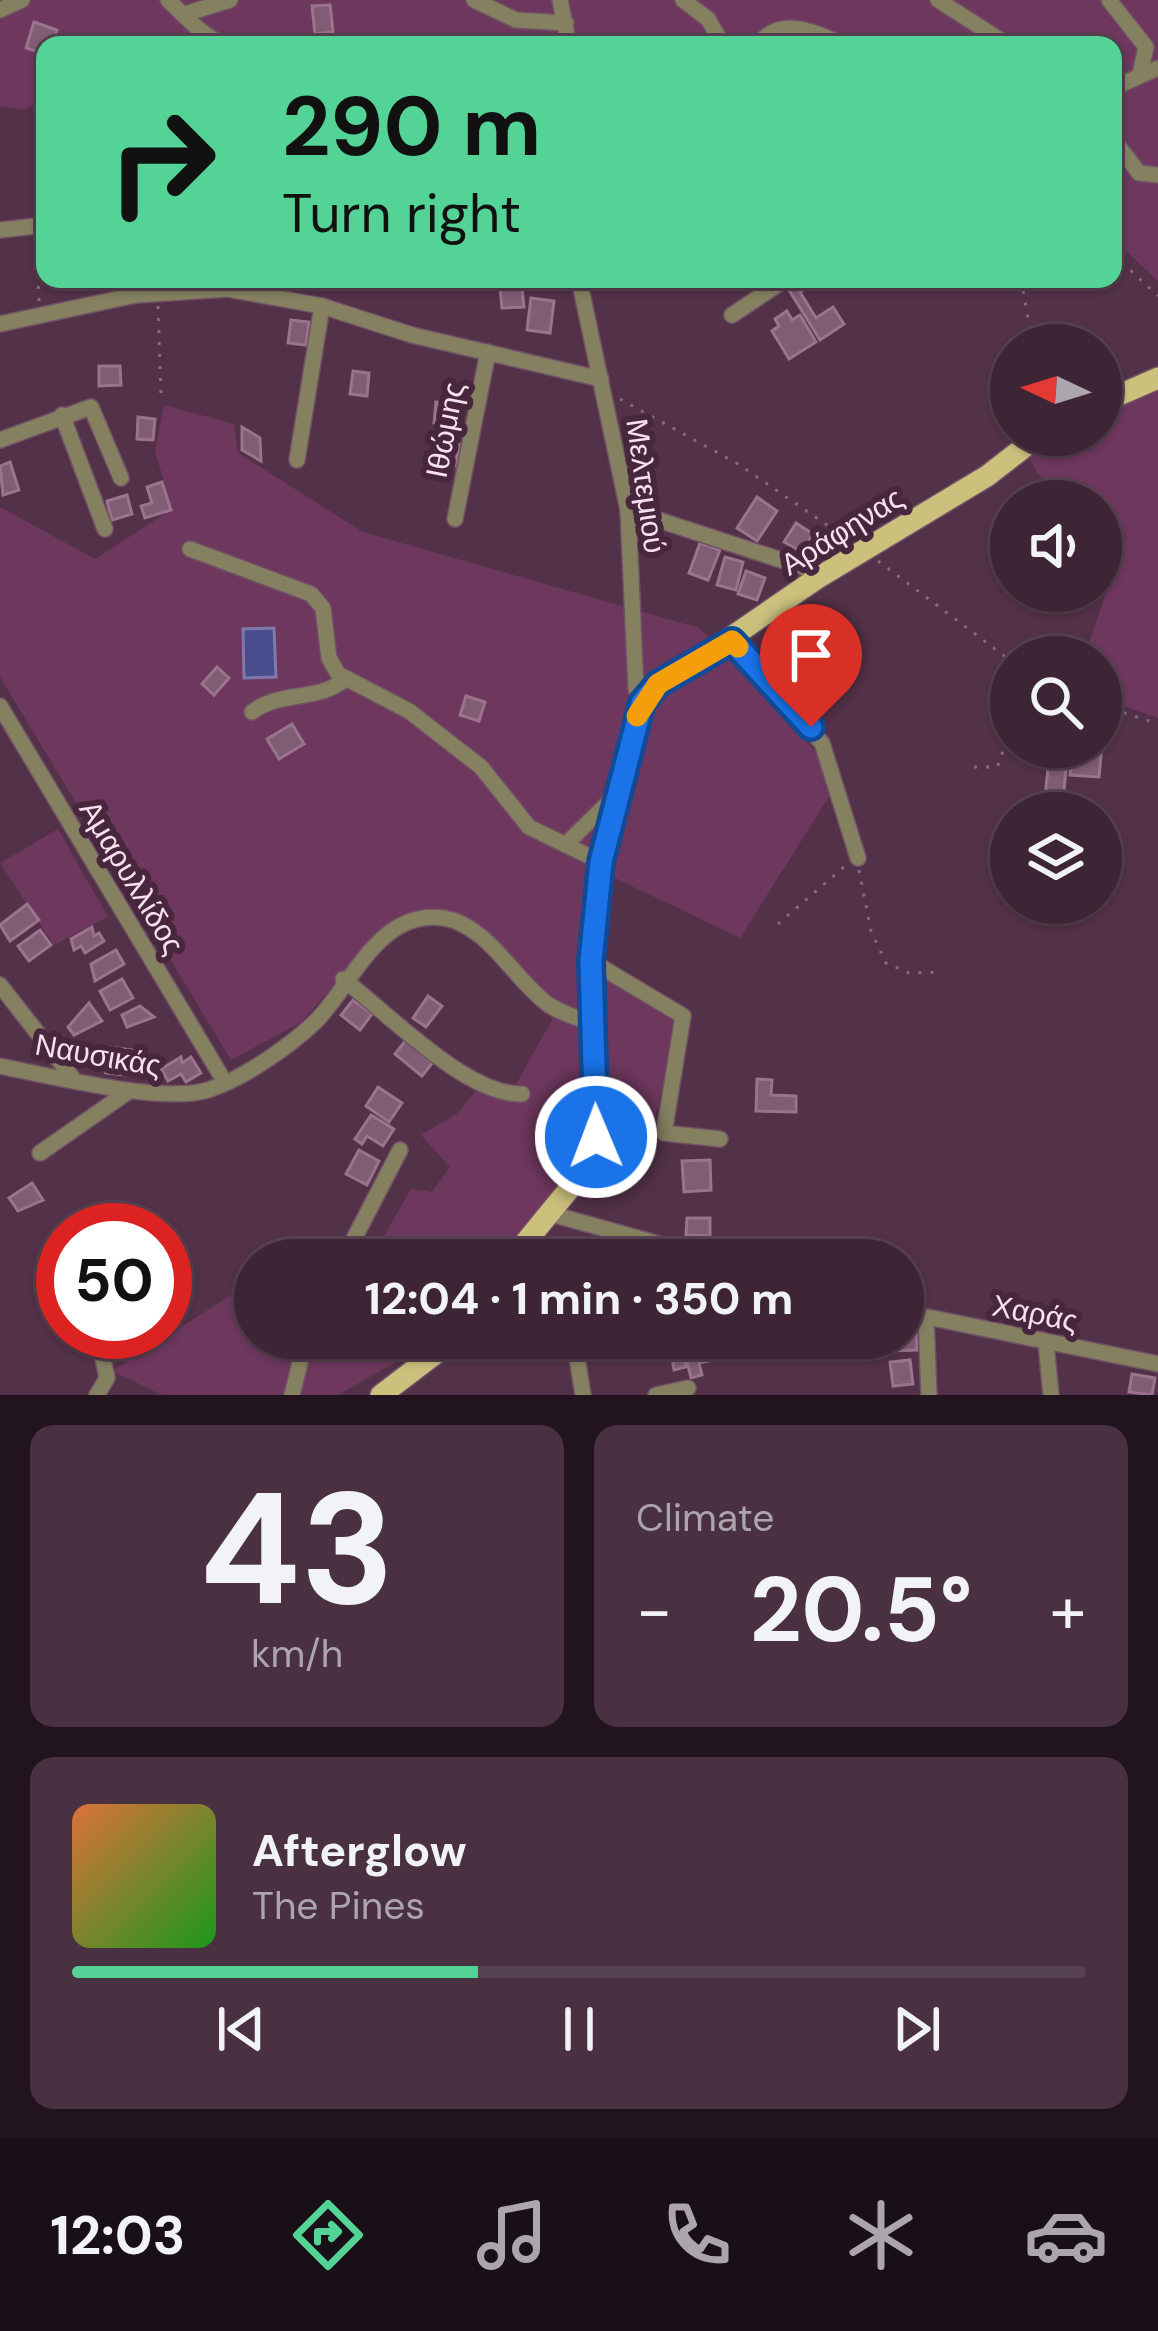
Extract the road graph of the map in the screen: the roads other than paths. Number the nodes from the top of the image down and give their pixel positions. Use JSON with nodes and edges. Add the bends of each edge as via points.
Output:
{"nodes":[{"id":1,"x":22,"y":0,"type":"edge"},
{"id":2,"x":168,"y":0,"type":"edge"},
{"id":3,"x":230,"y":0,"type":"edge"},
{"id":4,"x":473,"y":0,"type":"edge"},
{"id":5,"x":560,"y":0,"type":"edge"},
{"id":6,"x":683,"y":0,"type":"edge"},
{"id":7,"x":938,"y":0,"type":"edge"},
{"id":8,"x":1109,"y":0,"type":"edge"},
{"id":9,"x":0,"y":10,"type":"edge"},
{"id":10,"x":188,"y":13,"type":"junction"},
{"id":11,"x":566,"y":23,"type":"junction"},
{"id":12,"x":205,"y":36,"type":"edge"},
{"id":13,"x":568,"y":36,"type":"edge"},
{"id":14,"x":718,"y":36,"type":"edge"},
{"id":15,"x":765,"y":36,"type":"edge"},
{"id":16,"x":814,"y":36,"type":"edge"},
{"id":17,"x":994,"y":36,"type":"edge"},
{"id":18,"x":1158,"y":68,"type":"edge"},
{"id":19,"x":1140,"y":74,"type":"junction"},
{"id":20,"x":1122,"y":83,"type":"edge"},
{"id":21,"x":1122,"y":152,"type":"edge"},
{"id":22,"x":1158,"y":175,"type":"edge"},
{"id":23,"x":36,"y":226,"type":"edge"},
{"id":24,"x":0,"y":230,"type":"edge"},
{"id":25,"x":581,"y":288,"type":"edge"},
{"id":26,"x":772,"y":288,"type":"edge"},
{"id":27,"x":322,"y":306,"type":"junction"},
{"id":28,"x":732,"y":315,"type":"dead end"},
{"id":29,"x":0,"y":324,"type":"edge"},
{"id":30,"x":488,"y":352,"type":"junction"},
{"id":31,"x":1158,"y":378,"type":"edge"},
{"id":32,"x":602,"y":385,"type":"junction"},
{"id":33,"x":1122,"y":394,"type":"edge"},
{"id":34,"x":62,"y":416,"type":"junction"},
{"id":35,"x":0,"y":440,"type":"edge"},
{"id":36,"x":1013,"y":456,"type":"edge"},
{"id":37,"x":297,"y":460,"type":"dead end"},
{"id":38,"x":121,"y":478,"type":"dead end"},
{"id":39,"x":628,"y":510,"type":"junction"},
{"id":40,"x":455,"y":519,"type":"dead end"},
{"id":41,"x":105,"y":529,"type":"dead end"},
{"id":42,"x":190,"y":549,"type":"dead end"},
{"id":43,"x":824,"y":574,"type":"junction"},
{"id":44,"x":732,"y":641,"type":"junction"},
{"id":45,"x":345,"y":679,"type":"junction"},
{"id":46,"x":642,"y":703,"type":"junction"},
{"id":47,"x":252,"y":712,"type":"dead end"},
{"id":48,"x":3,"y":716,"type":"edge"},
{"id":49,"x":616,"y":795,"type":"junction"},
{"id":50,"x":565,"y":845,"type":"junction"},
{"id":51,"x":858,"y":858,"type":"road end"},
{"id":52,"x":601,"y":862,"type":"junction"},
{"id":53,"x":591,"y":961,"type":"junction"},
{"id":54,"x":343,"y":979,"type":"junction"},
{"id":55,"x":0,"y":985,"type":"edge"},
{"id":56,"x":592,"y":1023,"type":"junction"},
{"id":57,"x":0,"y":1066,"type":"edge"},
{"id":58,"x":253,"y":1066,"type":"junction"},
{"id":59,"x":220,"y":1074,"type":"junction"},
{"id":60,"x":72,"y":1077,"type":"junction"},
{"id":61,"x":130,"y":1091,"type":"junction"},
{"id":62,"x":206,"y":1091,"type":"junction"},
{"id":63,"x":522,"y":1094,"type":"dead end"},
{"id":64,"x":721,"y":1139,"type":"dead end"},
{"id":65,"x":400,"y":1150,"type":"dead end"},
{"id":66,"x":40,"y":1153,"type":"dead end"},
{"id":67,"x":548,"y":1213,"type":"junction"},
{"id":68,"x":354,"y":1239,"type":"edge"},
{"id":69,"x":528,"y":1239,"type":"edge"},
{"id":70,"x":641,"y":1239,"type":"edge"},
{"id":71,"x":926,"y":1318,"type":"joint"},
{"id":72,"x":1046,"y":1343,"type":"junction"},
{"id":73,"x":103,"y":1359,"type":"dead end"},
{"id":74,"x":301,"y":1359,"type":"edge"},
{"id":75,"x":433,"y":1359,"type":"edge"},
{"id":76,"x":577,"y":1359,"type":"edge"},
{"id":77,"x":1158,"y":1364,"type":"edge"},
{"id":78,"x":688,"y":1388,"type":"dead end"},
{"id":79,"x":391,"y":1393,"type":"edge"},
{"id":80,"x":97,"y":1395,"type":"edge"},
{"id":81,"x":292,"y":1395,"type":"edge"},
{"id":82,"x":583,"y":1395,"type":"edge"},
{"id":83,"x":656,"y":1395,"type":"edge"},
{"id":84,"x":929,"y":1395,"type":"edge"},
{"id":85,"x":1051,"y":1395,"type":"edge"}],
"edges":[{"from":1,"to":9,"type":"street"},
{"from":2,"to":10,"type":"street"},
{"from":3,"to":10,"type":"street"},
{"from":4,"to":11,"type":"street","via":[[516,20]]},
{"from":5,"to":11,"type":"street"},
{"from":6,"to":14,"type":"street"},
{"from":7,"to":17,"type":"street"},
{"from":8,"to":19,"type":"street","via":[[1146,47]]},
{"from":10,"to":12,"type":"street"},
{"from":11,"to":13,"type":"street"},
{"from":15,"to":16,"type":"street","via":[[788,28]]},
{"from":18,"to":19,"type":"street"},
{"from":19,"to":20,"type":"street"},
{"from":21,"to":22,"type":"street","via":[[1138,173]]},
{"from":23,"to":24,"type":"street"},
{"from":25,"to":32,"type":"street","name":"Μελτεμιού"},
{"from":26,"to":28,"type":"street"},
{"from":27,"to":29,"type":"street","via":[[227,289],[159,293]]},
{"from":27,"to":30,"type":"street"},
{"from":27,"to":37,"type":"street"},
{"from":30,"to":32,"type":"street"},
{"from":30,"to":40,"type":"street","name":"Ιθώμης"},
{"from":31,"to":33,"type":"main road"},
{"from":32,"to":39,"type":"street","name":"Μελτεμιού"},
{"from":34,"to":35,"type":"street"},
{"from":34,"to":38,"type":"street","via":[[95,409]]},
{"from":34,"to":41,"type":"street"},
{"from":36,"to":43,"type":"main road","name":"Αράφηνας"},
{"from":39,"to":43,"type":"street"},
{"from":39,"to":46,"type":"street","name":"Μελτεμιού"},
{"from":42,"to":45,"type":"street","via":[[311,594],[323,608],[332,665]]},
{"from":43,"to":44,"type":"main road","name":"Αράφηνας"},
{"from":44,"to":46,"type":"main road","name":"Αράφηνας","via":[[658,684]]},
{"from":44,"to":51,"type":"street","via":[[822,742]]},
{"from":45,"to":47,"type":"street","via":[[335,689],[267,700]]},
{"from":45,"to":50,"type":"street","via":[[409,711],[481,767],[529,827]]},
{"from":46,"to":49,"type":"main road"},
{"from":48,"to":59,"type":"street","name":"Αμαρυλλίδος"},
{"from":49,"to":50,"type":"street"},
{"from":49,"to":52,"type":"main road"},
{"from":50,"to":52,"type":"street"},
{"from":52,"to":53,"type":"main road"},
{"from":53,"to":56,"type":"main road"},
{"from":53,"to":64,"type":"street","via":[[683,1016],[664,1133]]},
{"from":54,"to":56,"type":"street","via":[[403,924],[443,918],[488,945],[551,1007]]},
{"from":54,"to":58,"type":"street","via":[[318,1018]]},
{"from":54,"to":63,"type":"street","via":[[468,1078],[499,1094]]},
{"from":55,"to":60,"type":"street"},
{"from":56,"to":67,"type":"main road","via":[[595,1144]]},
{"from":57,"to":60,"type":"street","name":"Ναυσικάς"},
{"from":58,"to":59,"type":"street"},
{"from":58,"to":62,"type":"street","name":"Ναυσικάς"},
{"from":59,"to":62,"type":"street"},
{"from":60,"to":61,"type":"street","name":"Ναυσικάς"},
{"from":61,"to":62,"type":"street","name":"Ναυσικάς"},
{"from":61,"to":66,"type":"street"},
{"from":65,"to":68,"type":"street"},
{"from":67,"to":69,"type":"main road"},
{"from":67,"to":70,"type":"street"},
{"from":71,"to":72,"type":"street","name":"Χαράς"},
{"from":71,"to":84,"type":"street"},
{"from":72,"to":77,"type":"street","name":"Χαράς"},
{"from":72,"to":85,"type":"street"},
{"from":73,"to":80,"type":"street","via":[[107,1378]]},
{"from":74,"to":81,"type":"street"},
{"from":75,"to":79,"type":"main road"},
{"from":76,"to":82,"type":"street"},
{"from":78,"to":83,"type":"street"}]}
